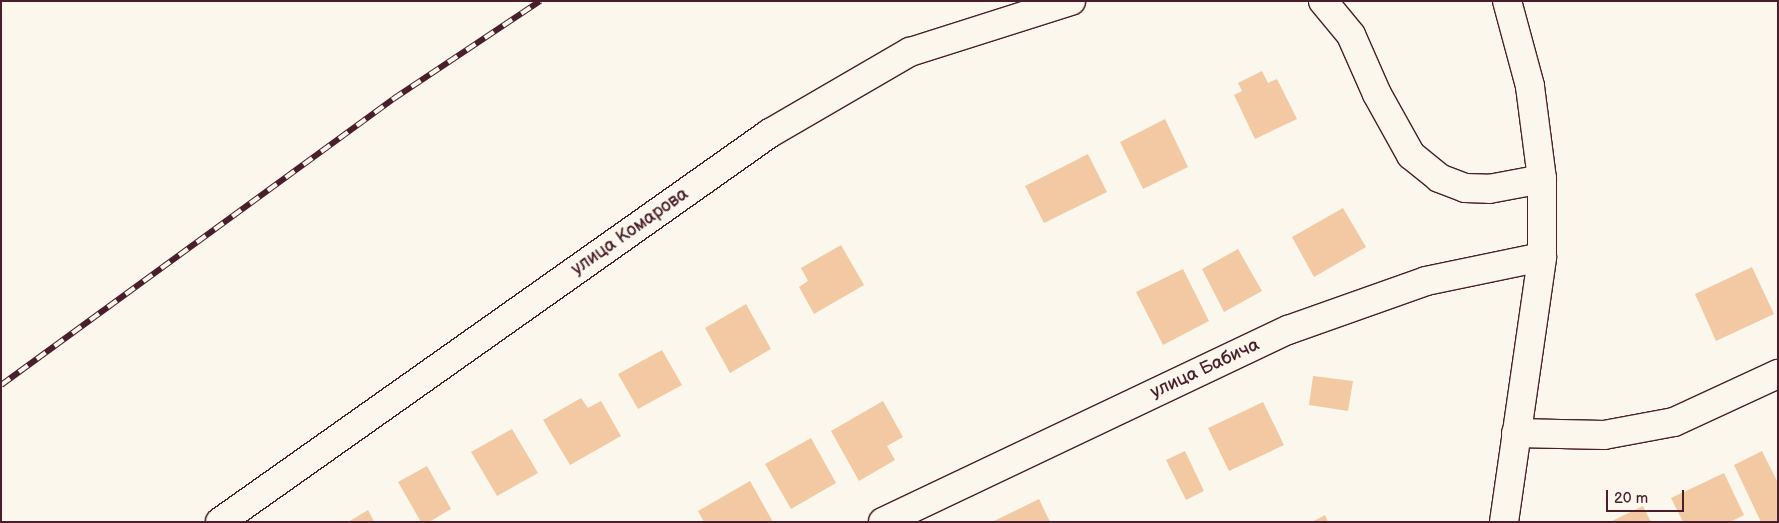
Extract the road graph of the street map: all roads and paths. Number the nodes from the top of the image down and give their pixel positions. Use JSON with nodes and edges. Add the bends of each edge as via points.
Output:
{"nodes":[{"id":1,"x":1071,"y":1,"type":"edge"},
{"id":2,"x":1323,"y":1,"type":"edge"},
{"id":3,"x":1507,"y":1,"type":"edge"},
{"id":4,"x":1542,"y":178,"type":"junction"},
{"id":5,"x":1542,"y":257,"type":"junction"},
{"id":6,"x":1778,"y":374,"type":"edge"},
{"id":7,"x":1516,"y":433,"type":"junction"},
{"id":8,"x":220,"y":522,"type":"edge"},
{"id":9,"x":883,"y":522,"type":"edge"},
{"id":10,"x":1504,"y":522,"type":"edge"}],
"edges":[{"from":1,"to":8,"type":"street","name":"улица Комарова","via":[[910,52],[770,134]]},
{"from":2,"to":4,"type":"street","via":[[1351,34],[1377,94],[1411,154],[1439,178],[1465,188],[1489,189]]},
{"from":3,"to":4,"type":"street","via":[[1530,86]]},
{"from":4,"to":5,"type":"street"},
{"from":5,"to":7,"type":"street"},
{"from":5,"to":9,"type":"street","name":"улица Бабича","via":[[1426,281],[1288,330]]},
{"from":6,"to":7,"type":"street","via":[[1674,422],[1604,435]]},
{"from":7,"to":10,"type":"street"}]}
